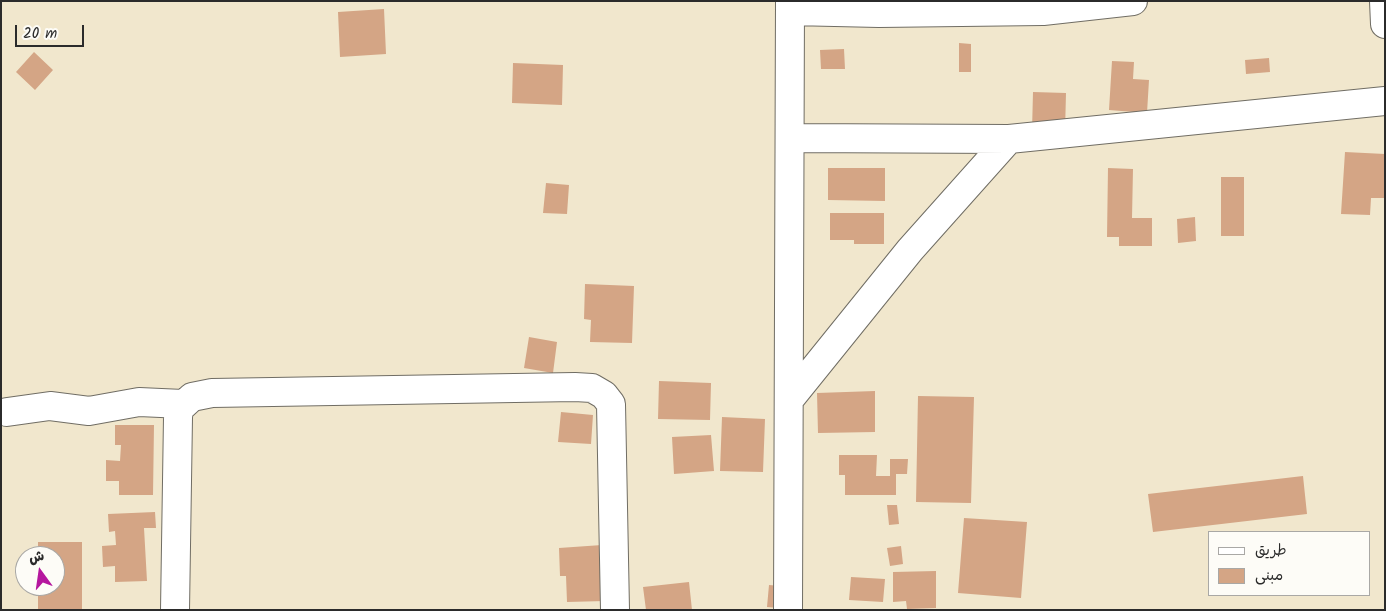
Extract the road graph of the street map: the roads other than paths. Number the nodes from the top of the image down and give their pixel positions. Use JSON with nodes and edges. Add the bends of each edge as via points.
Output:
{"nodes":[{"id":1,"x":1133,"y":1,"type":"edge"},
{"id":2,"x":1384,"y":1,"type":"edge"},
{"id":3,"x":791,"y":6,"type":"edge"},
{"id":4,"x":1385,"y":24,"type":"edge"},
{"id":5,"x":1385,"y":101,"type":"edge"},
{"id":6,"x":792,"y":138,"type":"junction"},
{"id":7,"x":1009,"y":139,"type":"junction"},
{"id":8,"x":789,"y":400,"type":"junction"},
{"id":9,"x":183,"y":404,"type":"junction"},
{"id":10,"x":8,"y":412,"type":"dead end"},
{"id":11,"x":175,"y":610,"type":"edge"},
{"id":12,"x":615,"y":610,"type":"edge"},
{"id":13,"x":788,"y":610,"type":"edge"}],
"edges":[{"from":1,"to":3,"type":"street","via":[[1043,11],[879,13]]},
{"from":2,"to":4,"type":"street"},
{"from":3,"to":6,"type":"street"},
{"from":5,"to":7,"type":"street"},
{"from":6,"to":7,"type":"street"},
{"from":6,"to":8,"type":"street"},
{"from":7,"to":8,"type":"street","via":[[910,250]]},
{"from":8,"to":13,"type":"street"},
{"from":9,"to":10,"type":"street","via":[[139,402],[89,411],[50,406]]},
{"from":9,"to":11,"type":"street","via":[[178,416]]},
{"from":9,"to":12,"type":"street","via":[[192,397],[212,393],[592,388],[611,404]]}]}
